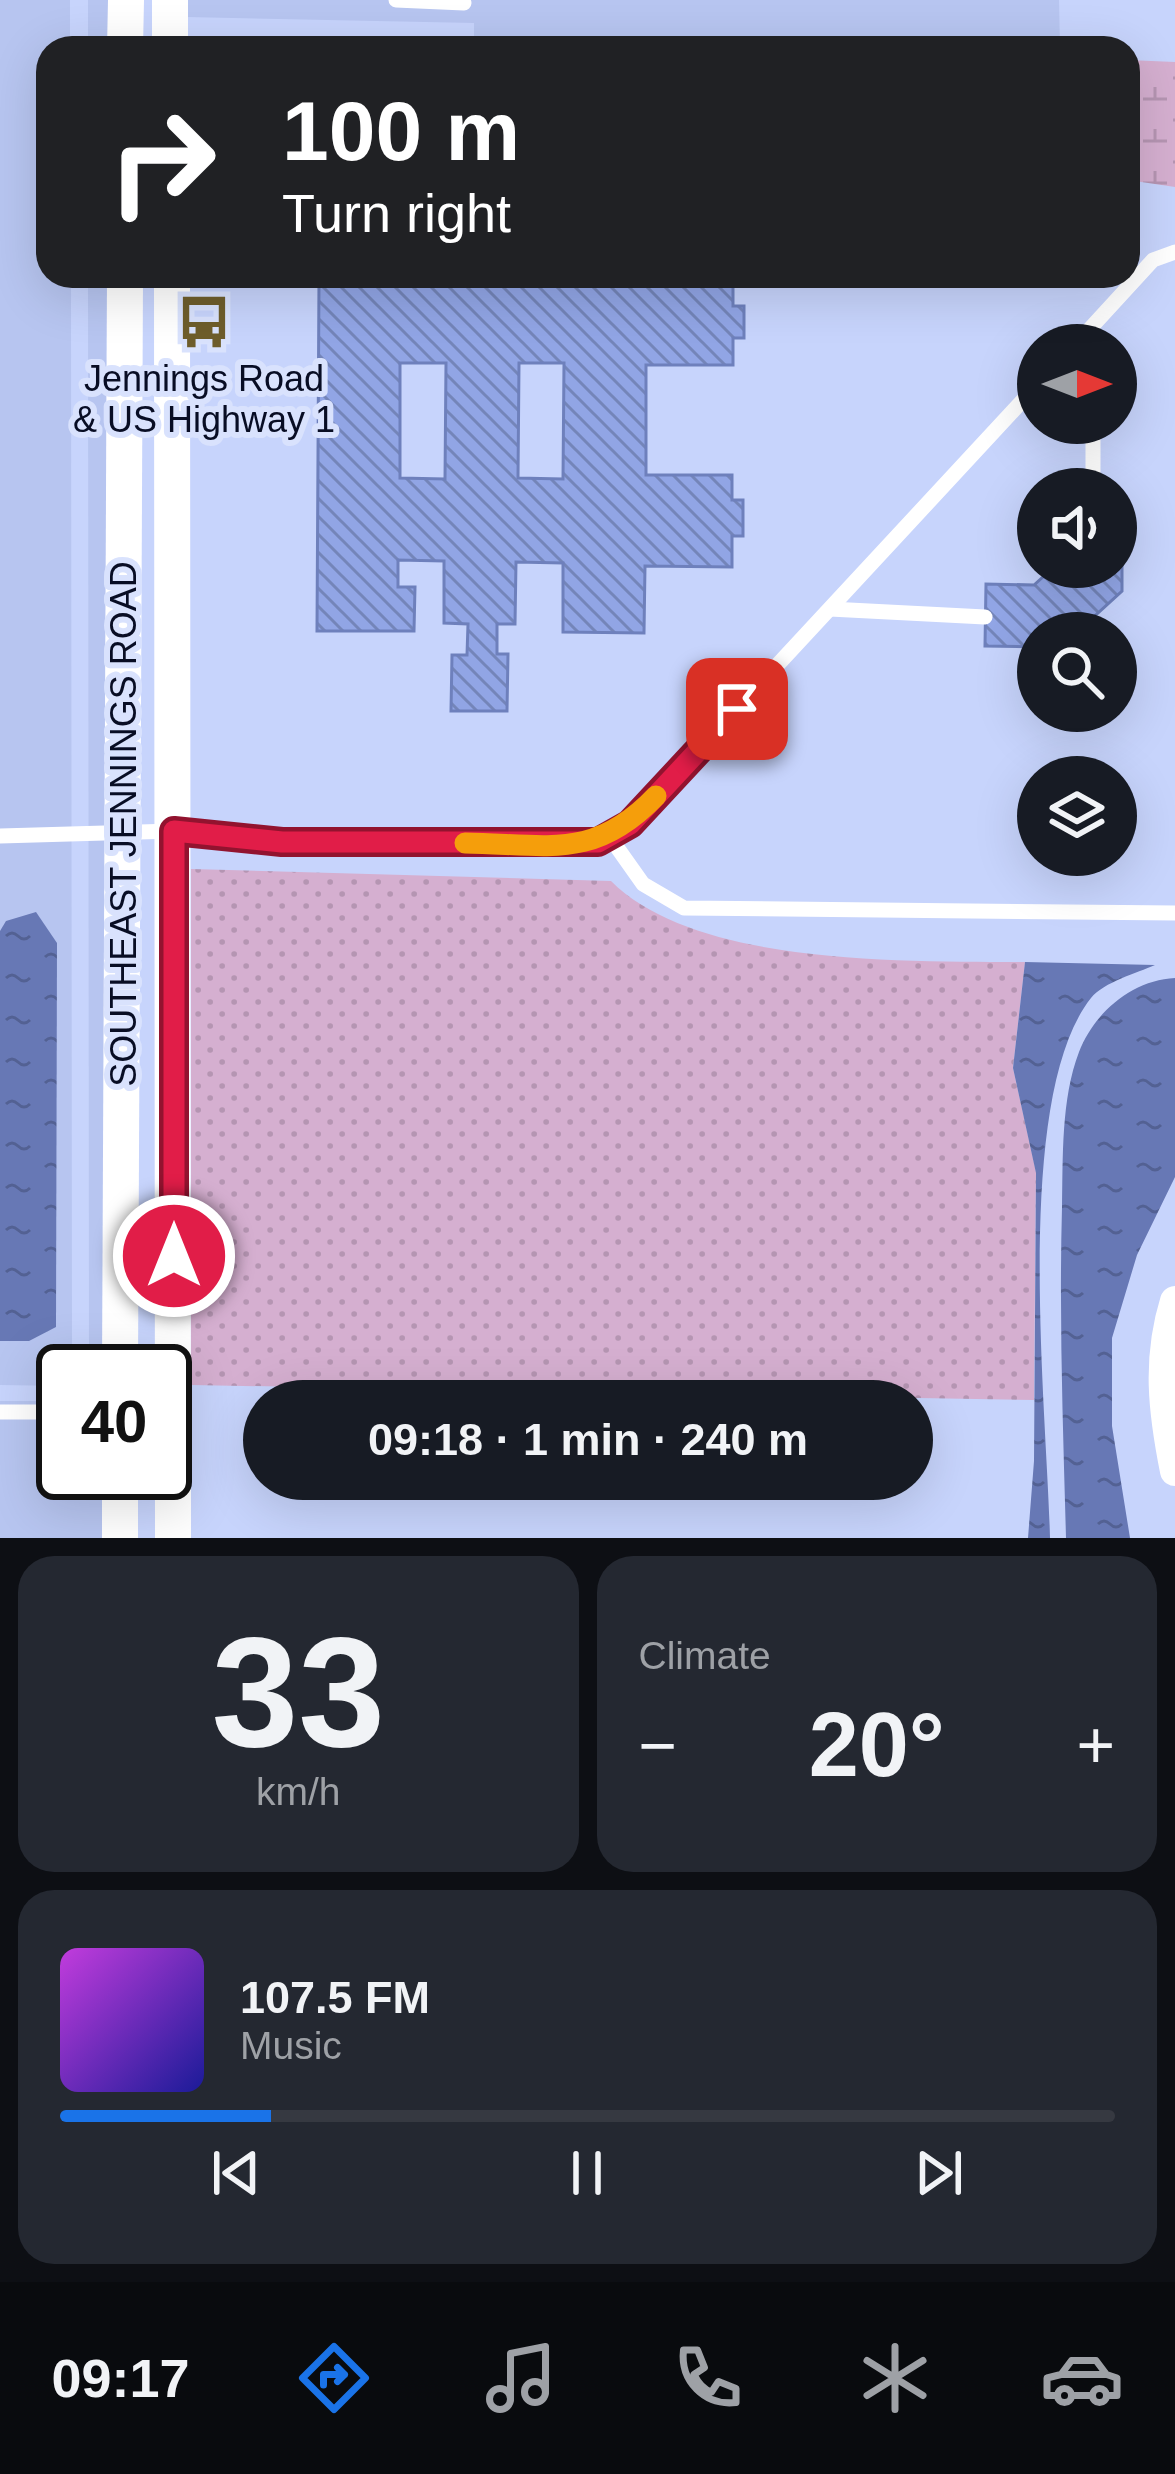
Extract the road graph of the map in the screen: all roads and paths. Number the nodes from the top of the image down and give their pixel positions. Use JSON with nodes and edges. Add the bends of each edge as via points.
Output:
{"nodes":[{"id":1,"x":126,"y":0,"type":"edge"},
{"id":2,"x":170,"y":0,"type":"edge"},
{"id":3,"x":396,"y":0,"type":"edge"},
{"id":4,"x":464,"y":3,"type":"edge"},
{"id":5,"x":125,"y":36,"type":"edge"},
{"id":6,"x":170,"y":36,"type":"edge"},
{"id":7,"x":1175,"y":252,"type":"edge"},
{"id":8,"x":1140,"y":274,"type":"edge"},
{"id":9,"x":125,"y":288,"type":"edge"},
{"id":10,"x":172,"y":288,"type":"edge"},
{"id":11,"x":1127,"y":288,"type":"edge"},
{"id":12,"x":1094,"y":324,"type":"edge"},
{"id":13,"x":1017,"y":417,"type":"edge"},
{"id":14,"x":830,"y":609,"type":"junction"},
{"id":15,"x":985,"y":617,"type":"dead end"},
{"id":16,"x":123,"y":831,"type":"junction"},
{"id":17,"x":174,"y":831,"type":"junction"},
{"id":18,"x":0,"y":836,"type":"edge"},
{"id":19,"x":609,"y":836,"type":"junction"},
{"id":20,"x":1175,"y":913,"type":"edge"},
{"id":21,"x":1175,"y":1300,"type":"edge"},
{"id":22,"x":120,"y":1344,"type":"edge"},
{"id":23,"x":0,"y":1412,"type":"edge"},
{"id":24,"x":36,"y":1412,"type":"edge"},
{"id":25,"x":1175,"y":1471,"type":"edge"},
{"id":26,"x":120,"y":1500,"type":"edge"},
{"id":27,"x":120,"y":1538,"type":"edge"},
{"id":28,"x":173,"y":1538,"type":"edge"}],
"edges":[{"from":1,"to":5,"type":"street"},
{"from":2,"to":6,"type":"street"},
{"from":3,"to":4,"type":"lane"},
{"from":7,"to":8,"type":"lane"},
{"from":9,"to":16,"type":"street","name":"SOUTHEAST JENNINGS ROAD"},
{"from":10,"to":17,"type":"street","name":"SOUTHEAST JENNINGS ROAD"},
{"from":11,"to":12,"type":"lane"},
{"from":13,"to":14,"type":"lane"},
{"from":14,"to":15,"type":"lane"},
{"from":14,"to":19,"type":"lane","via":[[630,824]]},
{"from":16,"to":17,"type":"lane"},
{"from":16,"to":18,"type":"lane"},
{"from":16,"to":22,"type":"street","name":"SOUTHEAST JENNINGS ROAD"},
{"from":17,"to":19,"type":"lane","via":[[304,842],[549,844]]},
{"from":17,"to":28,"type":"street","name":"SOUTHEAST JENNINGS ROAD"},
{"from":19,"to":20,"type":"lane","via":[[643,884],[684,908]]},
{"from":21,"to":25,"type":"street","via":[[1164,1337],[1162,1406]]},
{"from":23,"to":24,"type":"lane"},
{"from":26,"to":27,"type":"street"}]}
